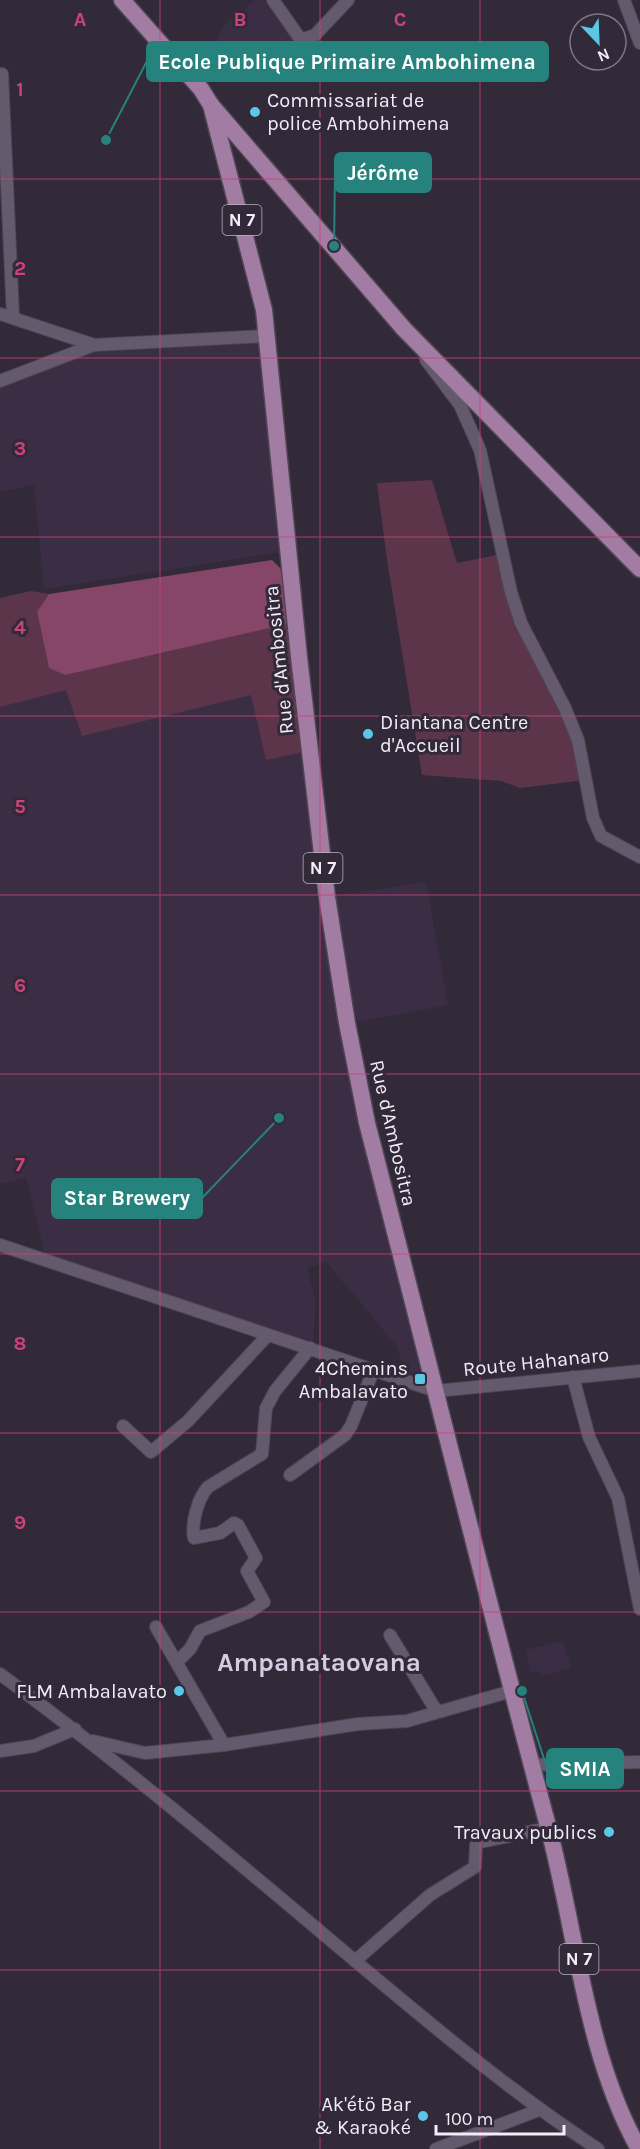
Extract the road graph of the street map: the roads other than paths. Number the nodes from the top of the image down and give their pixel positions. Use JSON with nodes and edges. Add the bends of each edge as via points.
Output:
{"nodes":[{"id":1,"x":122,"y":0,"type":"edge"},
{"id":2,"x":273,"y":0,"type":"edge"},
{"id":3,"x":348,"y":0,"type":"edge"},
{"id":4,"x":624,"y":0,"type":"edge"},
{"id":5,"x":640,"y":43,"type":"edge"},
{"id":6,"x":2,"y":74,"type":"dead end"},
{"id":7,"x":211,"y":105,"type":"junction"},
{"id":8,"x":3,"y":146,"type":"edge"},
{"id":9,"x":0,"y":314,"type":"edge"},
{"id":10,"x":13,"y":317,"type":"junction"},
{"id":11,"x":404,"y":329,"type":"junction"},
{"id":12,"x":266,"y":336,"type":"junction"},
{"id":13,"x":94,"y":345,"type":"junction"},
{"id":14,"x":0,"y":381,"type":"edge"},
{"id":15,"x":640,"y":569,"type":"edge"},
{"id":16,"x":640,"y":857,"type":"edge"},
{"id":17,"x":0,"y":1245,"type":"edge"},
{"id":18,"x":268,"y":1335,"type":"junction"},
{"id":19,"x":310,"y":1348,"type":"junction"},
{"id":20,"x":374,"y":1369,"type":"junction"},
{"id":21,"x":640,"y":1371,"type":"edge"},
{"id":22,"x":573,"y":1377,"type":"junction"},
{"id":23,"x":436,"y":1391,"type":"junction"},
{"id":24,"x":123,"y":1426,"type":"dead end"},
{"id":25,"x":290,"y":1475,"type":"dead end"},
{"id":26,"x":640,"y":1609,"type":"edge"},
{"id":27,"x":156,"y":1628,"type":"dead end"},
{"id":28,"x":390,"y":1635,"type":"dead end"},
{"id":29,"x":177,"y":1662,"type":"junction"},
{"id":30,"x":0,"y":1674,"type":"edge"},
{"id":31,"x":512,"y":1691,"type":"junction"},
{"id":32,"x":437,"y":1712,"type":"junction"},
{"id":33,"x":75,"y":1729,"type":"junction"},
{"id":34,"x":87,"y":1739,"type":"junction"},
{"id":35,"x":224,"y":1745,"type":"junction"},
{"id":36,"x":0,"y":1751,"type":"edge"},
{"id":37,"x":640,"y":1762,"type":"edge"},
{"id":38,"x":530,"y":1765,"type":"junction"},
{"id":39,"x":548,"y":1828,"type":"junction"},
{"id":40,"x":355,"y":1960,"type":"junction"},
{"id":41,"x":538,"y":2110,"type":"junction"},
{"id":42,"x":436,"y":2149,"type":"edge"},
{"id":43,"x":598,"y":2149,"type":"edge"},
{"id":44,"x":639,"y":2149,"type":"edge"}],
"edges":[{"from":1,"to":7,"type":"main road","number":"N 7"},
{"from":2,"to":3,"type":"street","via":[[301,40],[315,35]]},
{"from":4,"to":5,"type":"street"},
{"from":6,"to":8,"type":"street"},
{"from":7,"to":11,"type":"main road"},
{"from":7,"to":12,"type":"main road","name":"Rue d'Ambositra","number":"N 7","via":[[259,287]]},
{"from":8,"to":10,"type":"street"},
{"from":9,"to":10,"type":"street"},
{"from":10,"to":13,"type":"street"},
{"from":11,"to":15,"type":"main road"},
{"from":11,"to":16,"type":"street","via":[[460,405],[480,450],[511,592],[521,623],[578,740],[593,818],[601,836]]},
{"from":12,"to":13,"type":"street"},
{"from":12,"to":23,"type":"main road","name":"Rue d'Ambositra","number":"N 7","via":[[305,714],[338,971],[367,1124]]},
{"from":13,"to":14,"type":"street"},
{"from":17,"to":18,"type":"street"},
{"from":18,"to":19,"type":"street"},
{"from":18,"to":24,"type":"street","via":[[188,1421],[152,1452]]},
{"from":19,"to":20,"type":"street"},
{"from":19,"to":29,"type":"street","via":[[266,1408],[261,1454],[207,1487],[193,1530],[195,1538],[220,1533],[234,1523],[238,1525],[256,1558],[247,1571],[249,1578],[264,1602],[200,1631]]},
{"from":20,"to":23,"type":"street"},
{"from":20,"to":25,"type":"street","via":[[345,1434]]},
{"from":21,"to":22,"type":"street","name":"Route Hahanaro"},
{"from":22,"to":23,"type":"street","name":"Route Hahanaro"},
{"from":22,"to":26,"type":"street","via":[[590,1437],[618,1498]]},
{"from":23,"to":31,"type":"main road","name":"Rue d'Ambositra","number":"N 7"},
{"from":27,"to":29,"type":"street"},
{"from":28,"to":32,"type":"street"},
{"from":29,"to":35,"type":"street"},
{"from":30,"to":33,"type":"street"},
{"from":31,"to":32,"type":"street"},
{"from":31,"to":38,"type":"main road","name":"Rue d'Ambositra","number":"N 7"},
{"from":32,"to":35,"type":"street","via":[[395,1723],[358,1724]]},
{"from":33,"to":34,"type":"street"},
{"from":33,"to":36,"type":"street","via":[[33,1746]]},
{"from":34,"to":35,"type":"street","via":[[145,1753]]},
{"from":34,"to":40,"type":"street"},
{"from":37,"to":38,"type":"street"},
{"from":38,"to":39,"type":"main road","name":"Rue d'Ambositra","number":"N 7"},
{"from":39,"to":40,"type":"street","via":[[480,1842],[476,1845],[475,1867],[430,1895]]},
{"from":39,"to":44,"type":"main road","name":"Rue d'Ambositra","number":"N 7","via":[[613,2093]]},
{"from":40,"to":41,"type":"street"},
{"from":41,"to":42,"type":"street"},
{"from":41,"to":43,"type":"street"}]}
